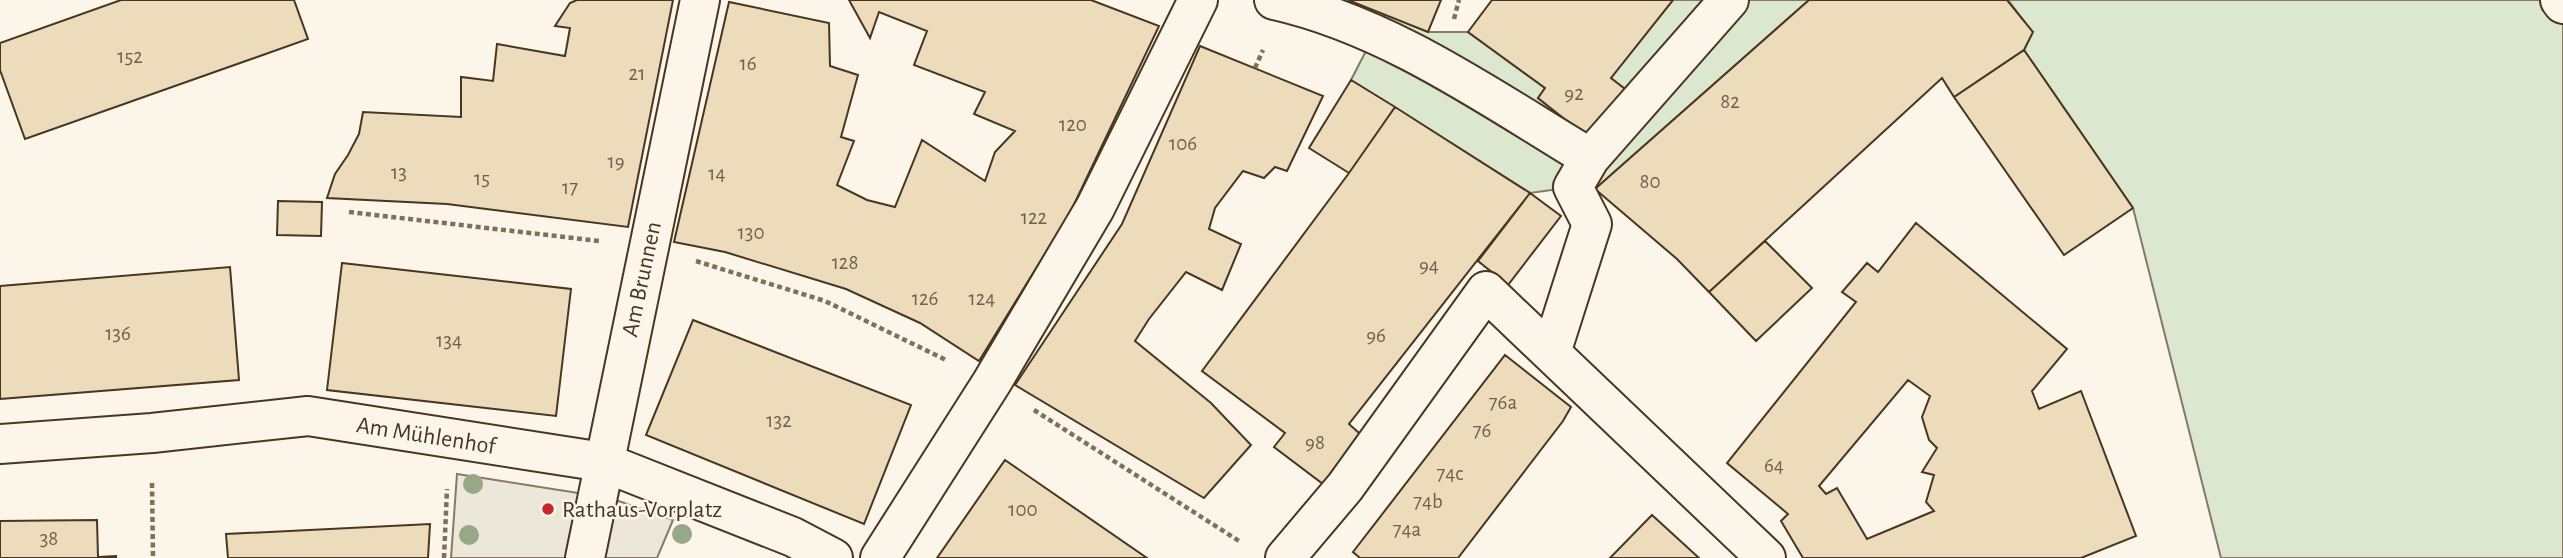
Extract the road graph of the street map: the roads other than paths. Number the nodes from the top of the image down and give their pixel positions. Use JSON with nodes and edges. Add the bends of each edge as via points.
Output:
{"nodes":[{"id":1,"x":699,"y":0,"type":"edge"},
{"id":2,"x":1198,"y":0,"type":"edge"},
{"id":3,"x":1274,"y":0,"type":"edge"},
{"id":4,"x":1729,"y":0,"type":"edge"},
{"id":5,"x":1590,"y":158,"type":"junction"},
{"id":6,"x":1551,"y":354,"type":"junction"},
{"id":7,"x":0,"y":444,"type":"edge"},
{"id":8,"x":603,"y":462,"type":"junction"},
{"id":9,"x":585,"y":558,"type":"edge"},
{"id":10,"x":833,"y":558,"type":"edge"},
{"id":11,"x":880,"y":558,"type":"edge"},
{"id":12,"x":1285,"y":558,"type":"edge"},
{"id":13,"x":1766,"y":558,"type":"edge"}],
"edges":[{"from":1,"to":8,"type":"street","name":"Am Brunnen"},
{"from":2,"to":11,"type":"street","via":[[1096,208]]},
{"from":3,"to":5,"type":"street","via":[[1350,22],[1402,46]]},
{"from":4,"to":5,"type":"street"},
{"from":5,"to":6,"type":"street","via":[[1573,187],[1592,224]]},
{"from":6,"to":12,"type":"street","via":[[1486,291],[1345,487]]},
{"from":6,"to":13,"type":"street"},
{"from":7,"to":8,"type":"street","name":"Am Mühlenhof","via":[[308,416]]},
{"from":8,"to":9,"type":"street","name":"Am Brunnen"},
{"from":8,"to":10,"type":"street","name":"Am Mühlenhof","via":[[793,537]]}]}
